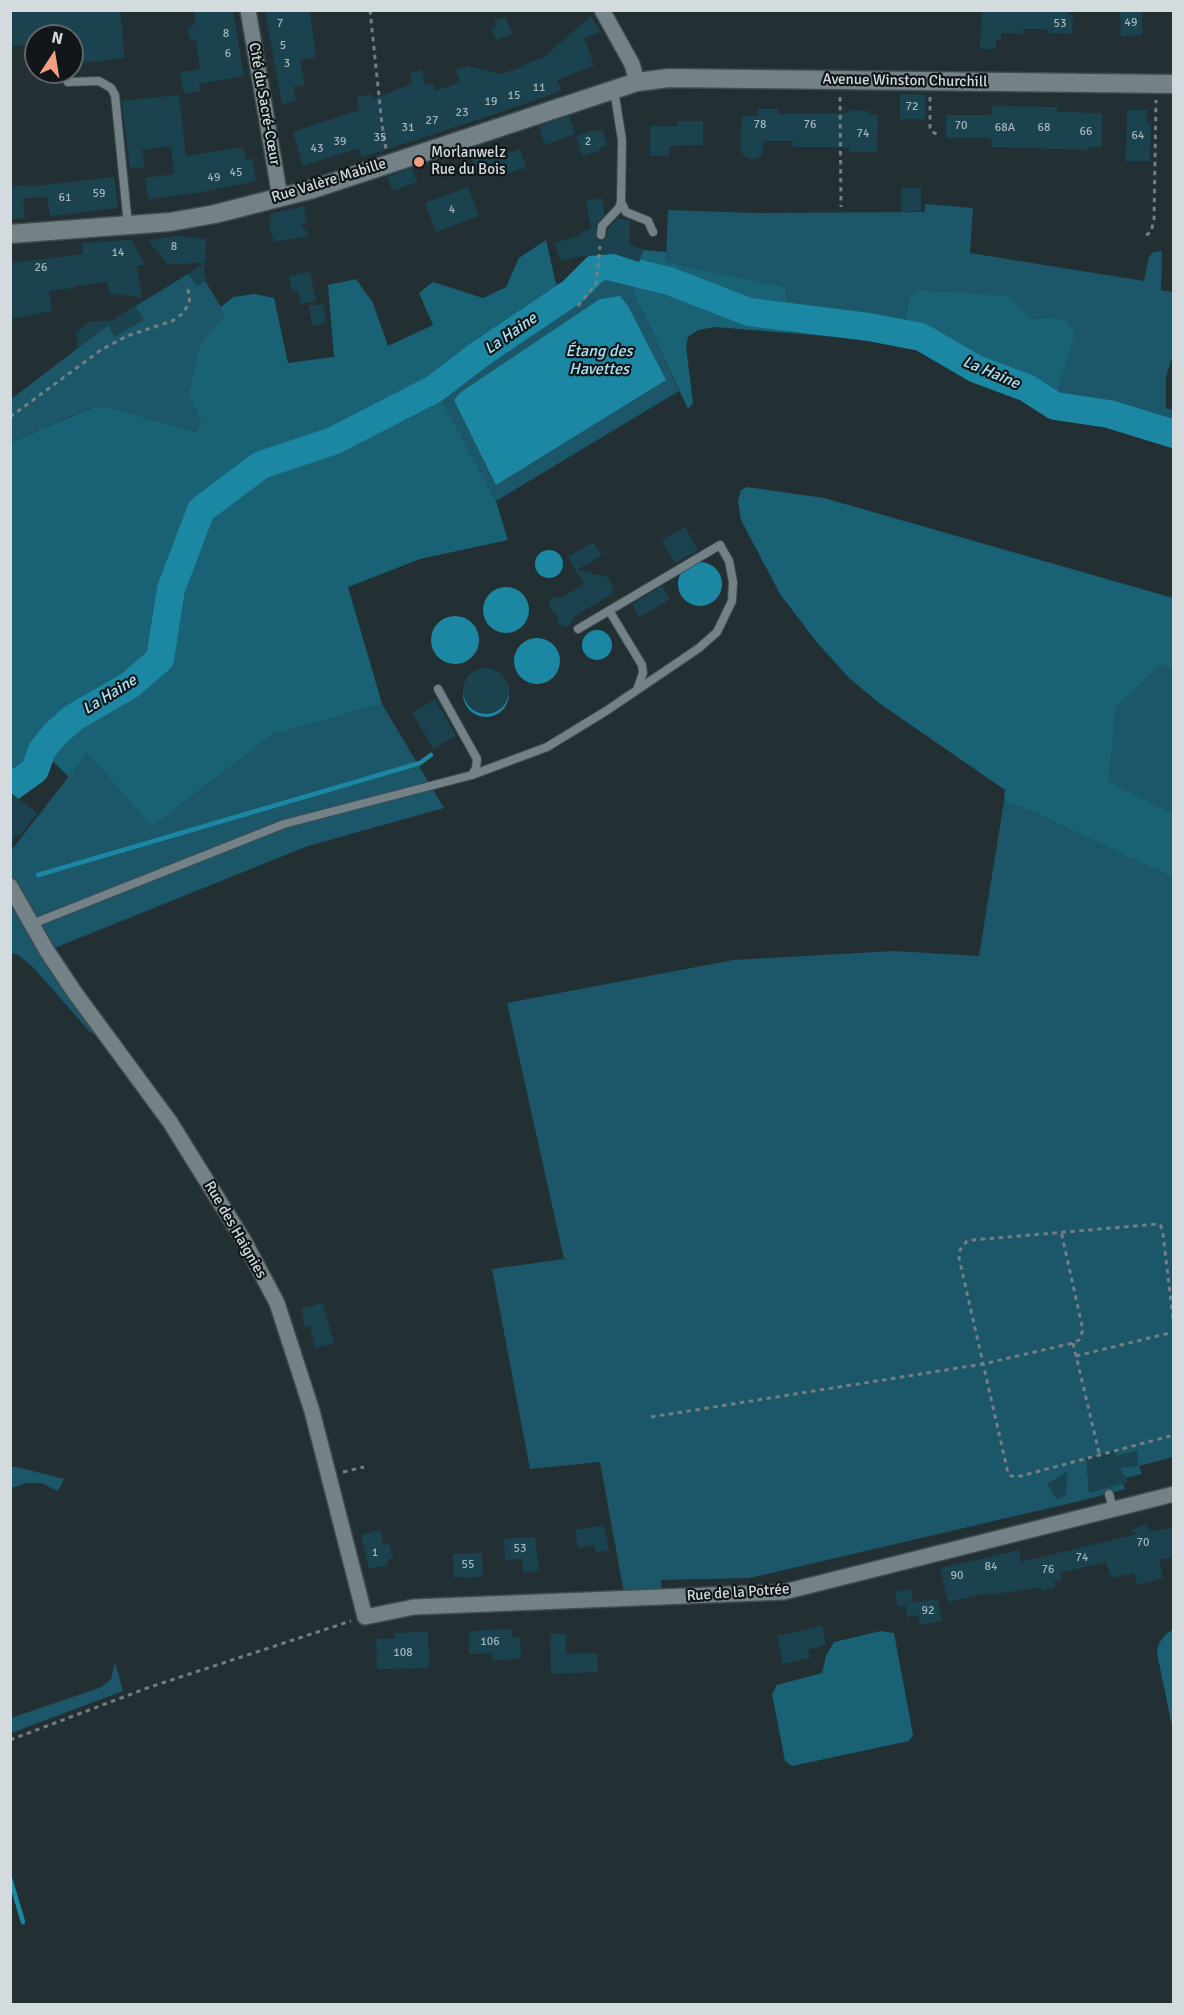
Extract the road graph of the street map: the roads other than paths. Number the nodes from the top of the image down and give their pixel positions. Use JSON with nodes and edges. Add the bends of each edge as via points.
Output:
{"nodes":[{"id":1,"x":248,"y":10,"type":"edge"},
{"id":2,"x":602,"y":10,"type":"edge"},
{"id":3,"x":84,"y":81,"type":"edge"},
{"id":4,"x":637,"y":82,"type":"junction"},
{"id":5,"x":1165,"y":84,"type":"edge"},
{"id":6,"x":614,"y":88,"type":"junction"},
{"id":7,"x":280,"y":197,"type":"junction"},
{"id":8,"x":621,"y":202,"type":"junction"},
{"id":9,"x":128,"y":225,"type":"junction"},
{"id":10,"x":653,"y":232,"type":"dead end"},
{"id":11,"x":10,"y":234,"type":"edge"},
{"id":12,"x":601,"y":234,"type":"road end"},
{"id":13,"x":610,"y":612,"type":"junction"},
{"id":14,"x":578,"y":629,"type":"dead end"},
{"id":15,"x":438,"y":689,"type":"dead end"},
{"id":16,"x":637,"y":689,"type":"junction"},
{"id":17,"x":472,"y":774,"type":"junction"},
{"id":18,"x":10,"y":886,"type":"edge"},
{"id":19,"x":32,"y":924,"type":"junction"},
{"id":20,"x":1109,"y":1494,"type":"dead end"},
{"id":21,"x":1173,"y":1494,"type":"edge"},
{"id":22,"x":1113,"y":1509,"type":"junction"},
{"id":23,"x":365,"y":1617,"type":"joint"}],
"edges":[{"from":1,"to":7,"type":"street","name":"Cité du Sacré-Cœur"},
{"from":2,"to":4,"type":"street","via":[[632,64]]},
{"from":3,"to":9,"type":"lane","via":[[99,81],[115,95]]},
{"from":4,"to":5,"type":"street","name":"Avenue Winston Churchill","via":[[669,78]]},
{"from":4,"to":6,"type":"street","name":"Rue Valère Mabille"},
{"from":6,"to":7,"type":"street","name":"Rue Valère Mabille"},
{"from":6,"to":8,"type":"lane","via":[[623,147]]},
{"from":7,"to":9,"type":"street","name":"Rue Valère Mabille","via":[[215,214]]},
{"from":8,"to":10,"type":"lane","via":[[626,212],[648,221]]},
{"from":8,"to":12,"type":"lane","via":[[602,226]]},
{"from":9,"to":11,"type":"street","name":"Rue Valère Mabille"},
{"from":13,"to":14,"type":"lane"},
{"from":13,"to":16,"type":"lane","via":[[642,665],[644,673]]},
{"from":13,"to":16,"type":"lane","via":[[720,545],[729,561],[732,601],[717,632]]},
{"from":15,"to":17,"type":"lane","via":[[477,759]]},
{"from":16,"to":17,"type":"lane","via":[[547,747]]},
{"from":17,"to":19,"type":"lane","via":[[284,824]]},
{"from":18,"to":19,"type":"street","name":"Rue des Haignies"},
{"from":19,"to":23,"type":"street","name":"Rue des Haignies","via":[[75,993],[170,1122],[249,1250],[282,1316],[312,1411]]},
{"from":20,"to":22,"type":"lane"},
{"from":21,"to":22,"type":"street","name":"Rue de la Potrée"},
{"from":22,"to":23,"type":"street","name":"Rue de la Potrée","via":[[784,1592],[414,1607]]}]}
